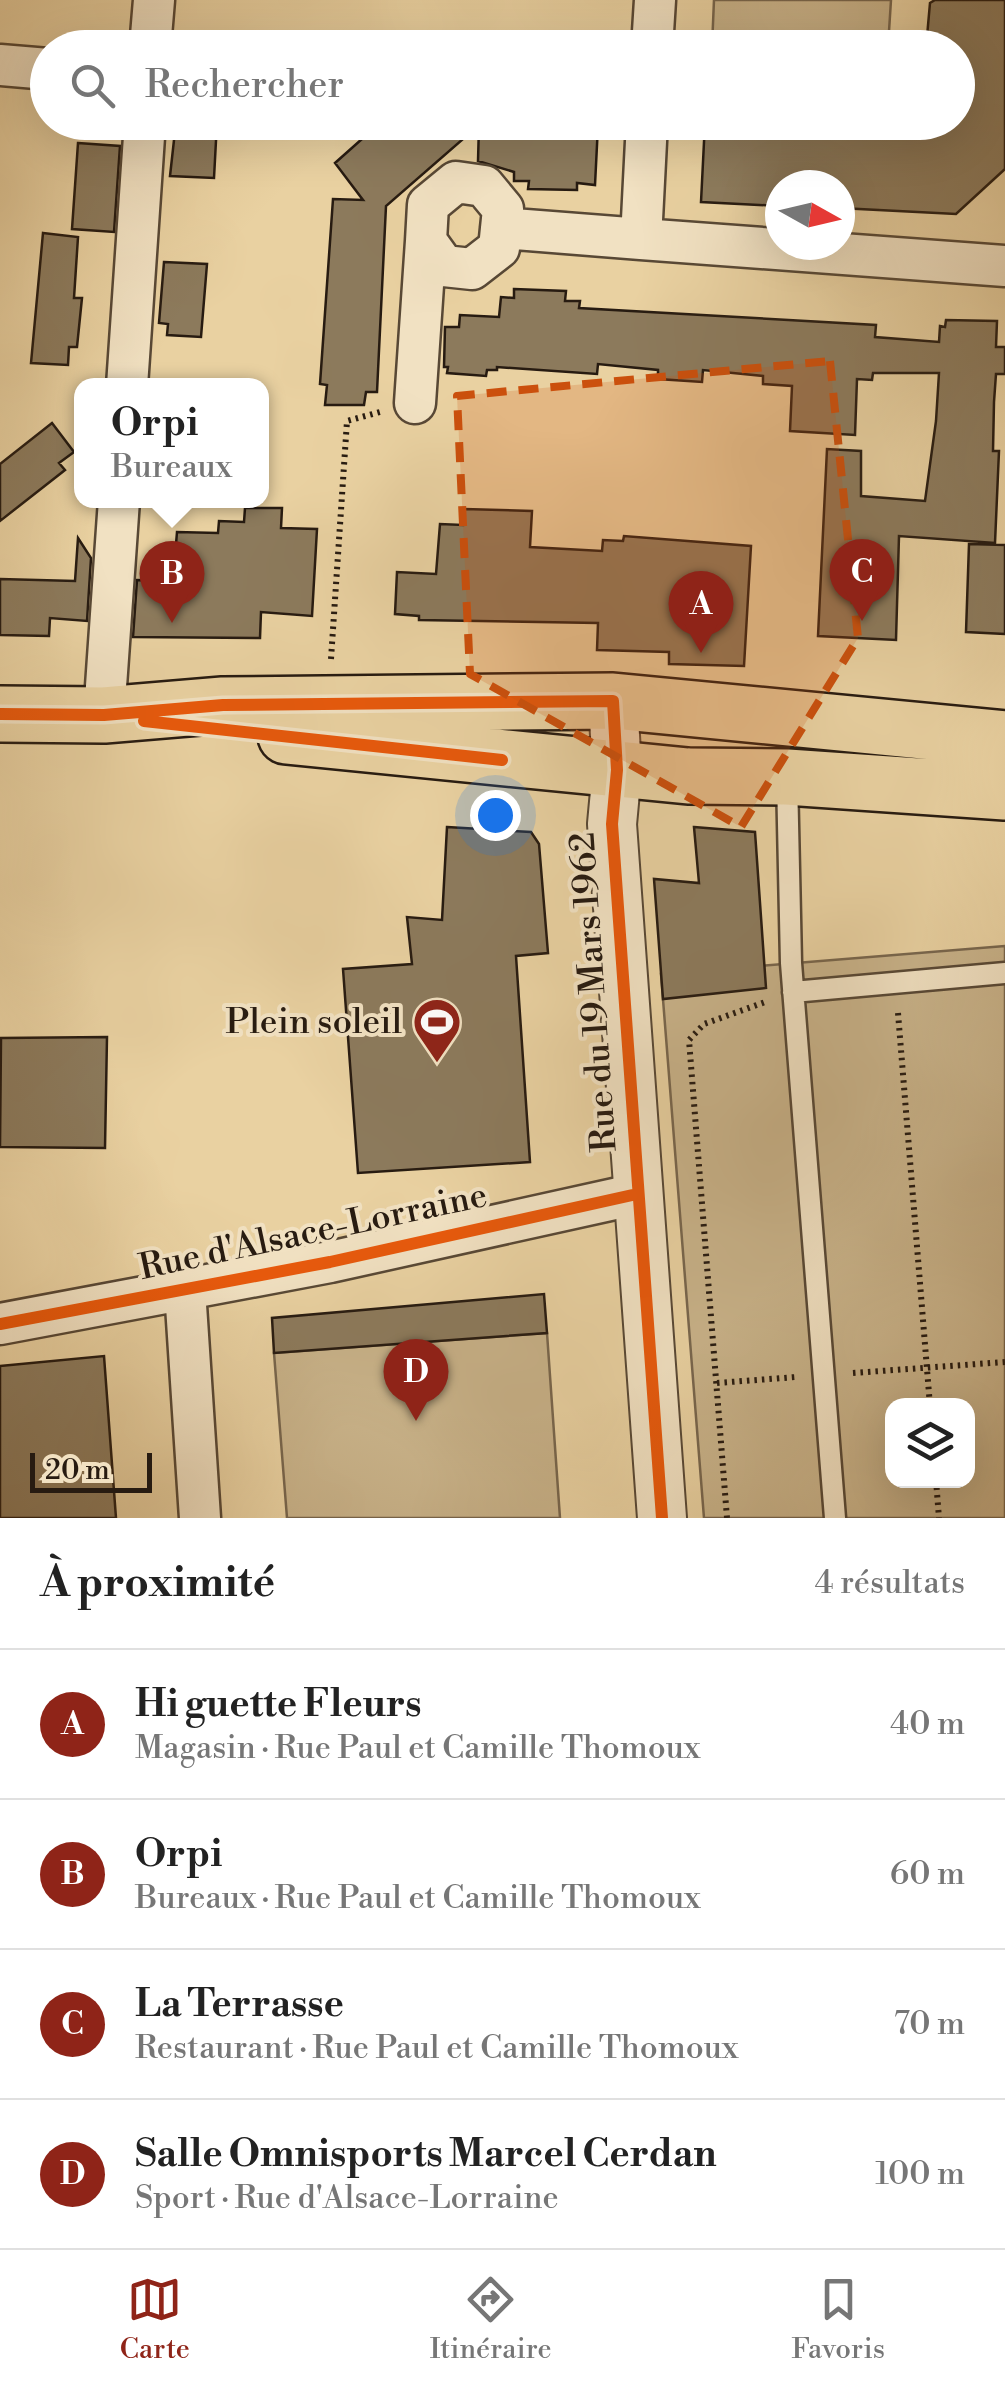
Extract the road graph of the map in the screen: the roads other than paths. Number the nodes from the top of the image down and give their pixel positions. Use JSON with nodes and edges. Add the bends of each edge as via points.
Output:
{"nodes":[{"id":1,"x":154,"y":0,"type":"edge"},
{"id":2,"x":654,"y":0,"type":"edge"},
{"id":3,"x":152,"y":30,"type":"edge"},
{"id":4,"x":653,"y":30,"type":"edge"},
{"id":5,"x":0,"y":65,"type":"edge"},
{"id":6,"x":30,"y":68,"type":"edge"},
{"id":7,"x":144,"y":140,"type":"edge"},
{"id":8,"x":647,"y":140,"type":"edge"},
{"id":9,"x":501,"y":228,"type":"junction"},
{"id":10,"x":641,"y":239,"type":"junction"},
{"id":11,"x":426,"y":241,"type":"junction"},
{"id":12,"x":1005,"y":266,"type":"edge"},
{"id":13,"x":128,"y":378,"type":"edge"},
{"id":14,"x":415,"y":403,"type":"dead end"},
{"id":15,"x":118,"y":508,"type":"edge"},
{"id":16,"x":613,"y":701,"type":"junction"},
{"id":17,"x":0,"y":714,"type":"edge"},
{"id":18,"x":104,"y":715,"type":"junction"},
{"id":19,"x":1005,"y":739,"type":"edge"},
{"id":20,"x":617,"y":770,"type":"junction"},
{"id":21,"x":786,"y":777,"type":"junction"},
{"id":22,"x":1005,"y":792,"type":"edge"},
{"id":23,"x":1005,"y":974,"type":"edge"},
{"id":24,"x":793,"y":992,"type":"junction"},
{"id":25,"x":637,"y":1194,"type":"junction"},
{"id":26,"x":185,"y":1290,"type":"junction"},
{"id":27,"x":0,"y":1324,"type":"edge"},
{"id":28,"x":200,"y":1518,"type":"edge"},
{"id":29,"x":662,"y":1518,"type":"edge"},
{"id":30,"x":835,"y":1518,"type":"edge"}],
"edges":[{"from":1,"to":3,"type":"street"},
{"from":2,"to":4,"type":"street"},
{"from":5,"to":6,"type":"street"},
{"from":7,"to":13,"type":"street"},
{"from":8,"to":10,"type":"street"},
{"from":9,"to":10,"type":"street"},
{"from":9,"to":11,"type":"street","via":[[498,248],[472,269],[444,266]]},
{"from":9,"to":11,"type":"street","via":[[503,208],[484,186],[456,182],[428,205]]},
{"from":10,"to":12,"type":"street"},
{"from":11,"to":14,"type":"street"},
{"from":15,"to":18,"type":"street"},
{"from":16,"to":18,"type":"main road","via":[[222,705]]},
{"from":16,"to":19,"type":"main road"},
{"from":16,"to":20,"type":"street","name":"Rue du 19 Mars 1962"},
{"from":17,"to":18,"type":"main road"},
{"from":18,"to":20,"type":"main road"},
{"from":20,"to":21,"type":"main road"},
{"from":20,"to":25,"type":"street","name":"Rue du 19 Mars 1962","via":[[612,824]]},
{"from":21,"to":22,"type":"main road"},
{"from":21,"to":24,"type":"lane"},
{"from":23,"to":24,"type":"lane"},
{"from":24,"to":30,"type":"lane"},
{"from":25,"to":26,"type":"street","name":"Rue d'Alsace-Lorraine"},
{"from":25,"to":29,"type":"street","name":"Rue du 19 Mars 1962"},
{"from":26,"to":27,"type":"street","name":"Rue d'Alsace-Lorraine"},
{"from":26,"to":28,"type":"street","name":"Rue d'Alsace-Lorraine"}]}
